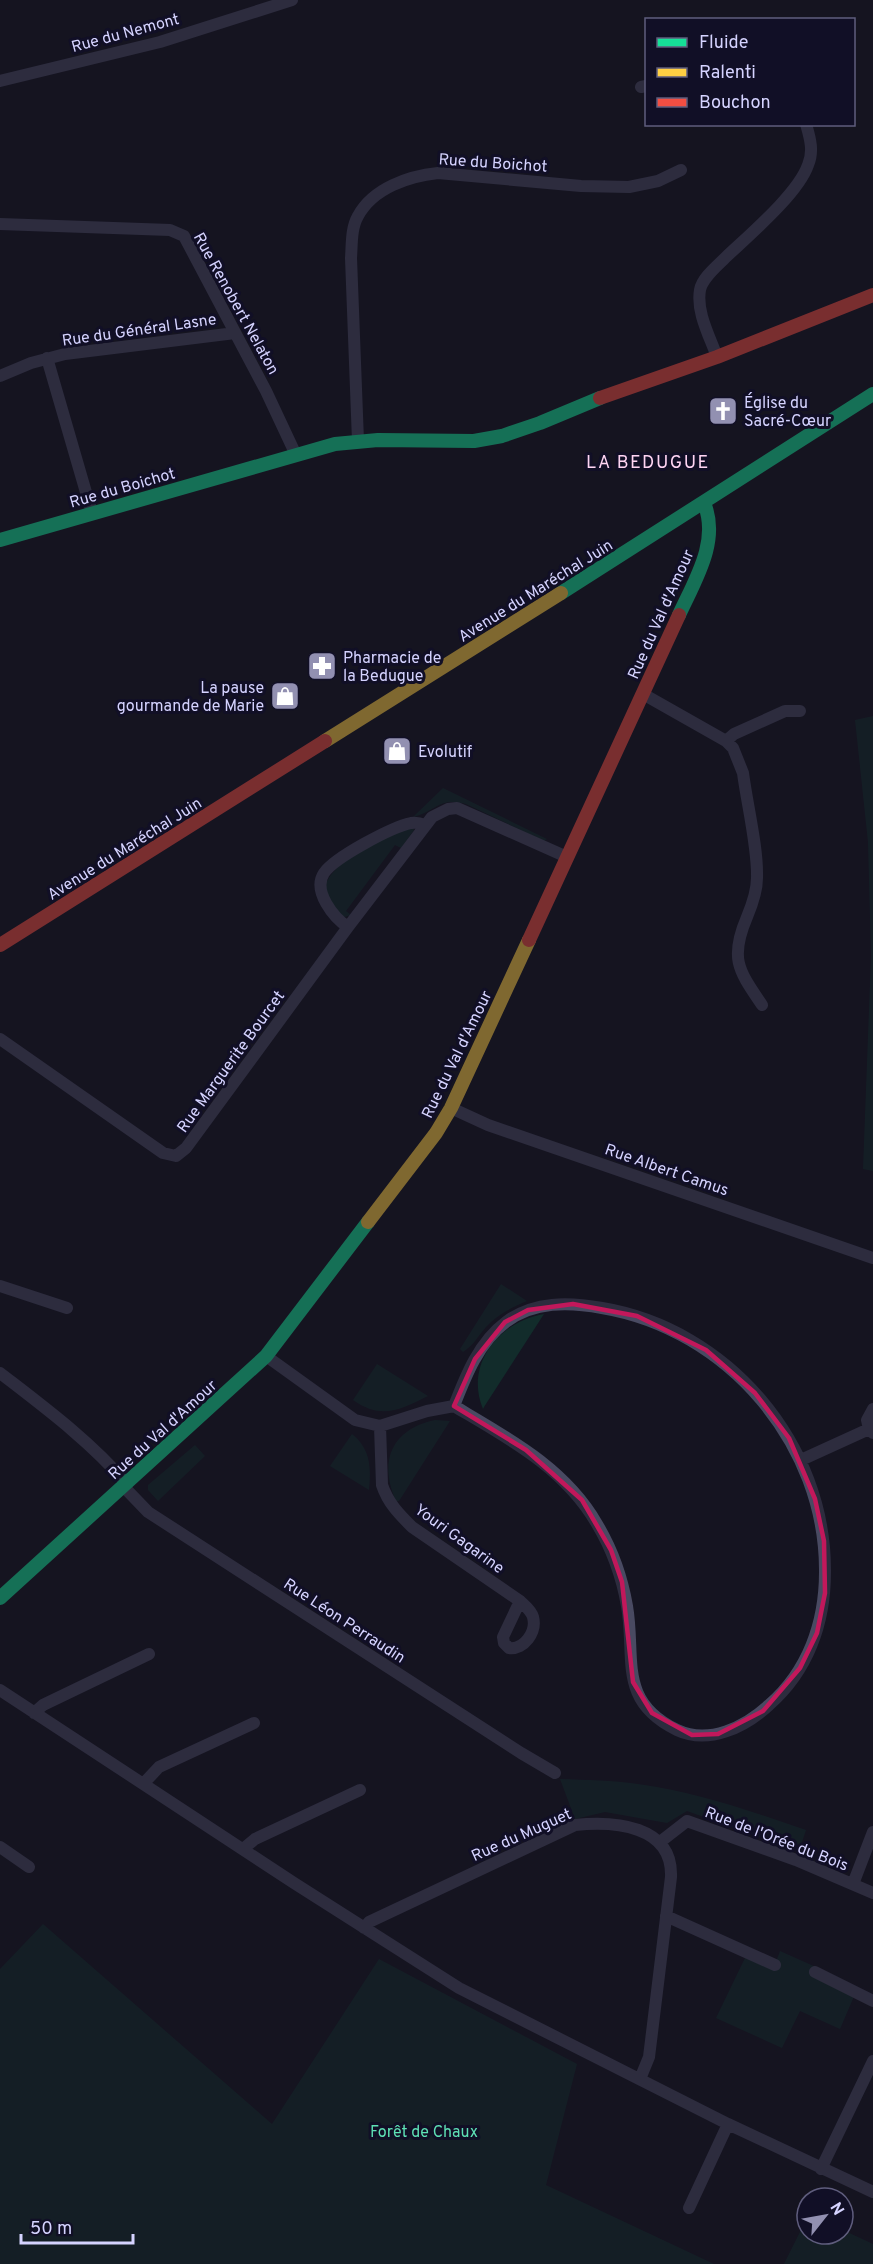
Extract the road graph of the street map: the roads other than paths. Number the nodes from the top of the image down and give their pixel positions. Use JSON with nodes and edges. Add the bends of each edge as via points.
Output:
{"nodes":[{"id":1,"x":292,"y":0,"type":"edge"},
{"id":2,"x":0,"y":81,"type":"edge"},
{"id":3,"x":807,"y":126,"type":"edge"},
{"id":4,"x":681,"y":170,"type":"dead end"},
{"id":5,"x":0,"y":224,"type":"edge"},
{"id":6,"x":873,"y":295,"type":"edge"},
{"id":7,"x":235,"y":333,"type":"junction"},
{"id":8,"x":717,"y":357,"type":"junction"},
{"id":9,"x":47,"y":358,"type":"junction"},
{"id":10,"x":0,"y":376,"type":"edge"},
{"id":11,"x":873,"y":394,"type":"edge"},
{"id":12,"x":358,"y":441,"type":"junction"},
{"id":13,"x":296,"y":455,"type":"junction"},
{"id":14,"x":704,"y":503,"type":"junction"},
{"id":15,"x":92,"y":513,"type":"junction"},
{"id":16,"x":0,"y":540,"type":"edge"},
{"id":17,"x":643,"y":694,"type":"junction"},
{"id":18,"x":800,"y":711,"type":"dead end"},
{"id":19,"x":726,"y":741,"type":"junction"},
{"id":20,"x":424,"y":825,"type":"junction"},
{"id":21,"x":567,"y":857,"type":"junction"},
{"id":22,"x":348,"y":927,"type":"junction"},
{"id":23,"x":0,"y":945,"type":"edge"},
{"id":24,"x":762,"y":1005,"type":"dead end"},
{"id":25,"x":0,"y":1040,"type":"edge"},
{"id":26,"x":451,"y":1108,"type":"junction"},
{"id":27,"x":873,"y":1258,"type":"edge"},
{"id":28,"x":0,"y":1286,"type":"edge"},
{"id":29,"x":67,"y":1308,"type":"dead end"},
{"id":30,"x":266,"y":1356,"type":"junction"},
{"id":31,"x":0,"y":1373,"type":"edge"},
{"id":32,"x":454,"y":1406,"type":"junction"},
{"id":33,"x":873,"y":1409,"type":"edge"},
{"id":34,"x":380,"y":1425,"type":"junction"},
{"id":35,"x":871,"y":1431,"type":"edge"},
{"id":36,"x":801,"y":1460,"type":"junction"},
{"id":37,"x":125,"y":1485,"type":"junction"},
{"id":38,"x":0,"y":1598,"type":"edge"},
{"id":39,"x":520,"y":1601,"type":"dead end"},
{"id":40,"x":149,"y":1654,"type":"dead end"},
{"id":41,"x":0,"y":1690,"type":"edge"},
{"id":42,"x":34,"y":1713,"type":"junction"},
{"id":43,"x":254,"y":1723,"type":"dead end"},
{"id":44,"x":555,"y":1773,"type":"dead end"},
{"id":45,"x":144,"y":1783,"type":"junction"},
{"id":46,"x":360,"y":1790,"type":"dead end"},
{"id":47,"x":873,"y":1832,"type":"edge"},
{"id":48,"x":660,"y":1842,"type":"junction"},
{"id":49,"x":0,"y":1847,"type":"edge"},
{"id":50,"x":243,"y":1849,"type":"junction"},
{"id":51,"x":29,"y":1867,"type":"dead end"},
{"id":52,"x":853,"y":1884,"type":"junction"},
{"id":53,"x":873,"y":1893,"type":"edge"},
{"id":54,"x":666,"y":1916,"type":"junction"},
{"id":55,"x":364,"y":1928,"type":"junction"},
{"id":56,"x":775,"y":1965,"type":"dead end"},
{"id":57,"x":815,"y":1972,"type":"dead end"},
{"id":58,"x":873,"y":2001,"type":"edge"},
{"id":59,"x":873,"y":2061,"type":"edge"},
{"id":60,"x":640,"y":2079,"type":"junction"},
{"id":61,"x":728,"y":2124,"type":"junction"},
{"id":62,"x":821,"y":2169,"type":"junction"},
{"id":63,"x":873,"y":2192,"type":"edge"},
{"id":64,"x":689,"y":2208,"type":"dead end"}],
"edges":[{"from":1,"to":2,"type":"street","name":"Rue du Nemont","via":[[160,42]]},
{"from":3,"to":8,"type":"street","via":[[811,152],[803,175],[773,212],[701,285],[700,310]]},
{"from":4,"to":12,"type":"street","name":"Rue du Boichot","via":[[658,181],[629,187],[438,172],[401,181],[380,193],[357,216],[352,234]]},
{"from":5,"to":7,"type":"street","name":"Rue Renobert Nelaton","via":[[177,232],[188,242]]},
{"from":6,"to":8,"type":"street","name":"Rue du Boichot"},
{"from":7,"to":9,"type":"street","name":"Rue du Général Lasne"},
{"from":7,"to":13,"type":"street","name":"Rue Renobert Nelaton"},
{"from":8,"to":12,"type":"street","name":"Rue du Boichot","via":[[502,436],[474,441]]},
{"from":9,"to":10,"type":"street","name":"Rue du Général Lasne"},
{"from":9,"to":15,"type":"street","name":"Rue du Général Lasne"},
{"from":11,"to":14,"type":"street","name":"Avenue du Maréchal Juin"},
{"from":12,"to":13,"type":"street","name":"Rue du Boichot"},
{"from":13,"to":15,"type":"street","name":"Rue du Boichot"},
{"from":14,"to":17,"type":"street","name":"Rue du Val d'Amour","via":[[711,517],[706,552]]},
{"from":14,"to":23,"type":"street","name":"Avenue du Maréchal Juin"},
{"from":15,"to":16,"type":"street","name":"Rue du Boichot"},
{"from":17,"to":19,"type":"street"},
{"from":17,"to":21,"type":"street","name":"Rue du Val d'Amour"},
{"from":18,"to":19,"type":"street","via":[[785,711]]},
{"from":19,"to":24,"type":"street","via":[[743,773],[757,876],[752,904],[737,942],[737,955],[740,968]]},
{"from":20,"to":21,"type":"street","name":"Rue Marguerite Bourcet","via":[[441,812],[457,808]]},
{"from":20,"to":22,"type":"street","name":"Rue Marguerite Bourcet"},
{"from":20,"to":22,"type":"street","name":"Rue Marguerite Bourcet","via":[[411,823],[386,832],[324,873],[324,897],[331,912]]},
{"from":21,"to":26,"type":"street","name":"Rue du Val d'Amour"},
{"from":22,"to":25,"type":"street","name":"Rue Marguerite Bourcet","via":[[186,1148],[176,1156],[163,1153]]},
{"from":26,"to":27,"type":"street","name":"Rue Albert Camus","via":[[488,1125]]},
{"from":26,"to":30,"type":"street","name":"Rue du Val d'Amour"},
{"from":28,"to":29,"type":"street"},
{"from":30,"to":34,"type":"street","via":[[355,1419]]},
{"from":30,"to":37,"type":"street","name":"Rue du Val d'Amour"},
{"from":31,"to":37,"type":"street","name":"Rue Léon Perraudin","via":[[111,1465]]},
{"from":32,"to":34,"type":"street"},
{"from":32,"to":36,"type":"street","via":[[475,1359],[505,1322],[543,1306],[594,1306],[661,1325],[706,1350],[755,1392],[781,1425]]},
{"from":32,"to":36,"type":"street","via":[[526,1450],[582,1500],[611,1550],[622,1582],[628,1608],[633,1682],[652,1713],[692,1735],[718,1734],[763,1711],[787,1686],[811,1647],[823,1611],[825,1562],[821,1520]]},
{"from":33,"to":35,"type":"street","via":[[868,1416]]},
{"from":34,"to":39,"type":"street","name":"Youri Gagarine","via":[[382,1485],[397,1513]]},
{"from":35,"to":36,"type":"street"},
{"from":37,"to":38,"type":"street","name":"Rue du Val d'Amour"},
{"from":37,"to":44,"type":"street","name":"Rue Léon Perraudin","via":[[148,1512]]},
{"from":40,"to":42,"type":"street"},
{"from":41,"to":42,"type":"street"},
{"from":42,"to":45,"type":"street"},
{"from":43,"to":45,"type":"street","via":[[159,1767]]},
{"from":45,"to":50,"type":"street"},
{"from":46,"to":50,"type":"street","via":[[255,1839]]},
{"from":47,"to":52,"type":"street","name":"Rue de l'Orée du Bois"},
{"from":48,"to":52,"type":"street","name":"Rue de l'Orée du Bois","via":[[687,1821]]},
{"from":48,"to":54,"type":"street","via":[[671,1860]]},
{"from":48,"to":55,"type":"street","name":"Rue du Muguet","via":[[638,1830],[602,1824],[575,1825],[369,1922]]},
{"from":49,"to":51,"type":"street"},
{"from":50,"to":55,"type":"street"},
{"from":52,"to":53,"type":"street","name":"Rue de l'Orée du Bois"},
{"from":54,"to":56,"type":"street"},
{"from":54,"to":60,"type":"street","via":[[649,2057]]},
{"from":55,"to":60,"type":"street","via":[[459,1988]]},
{"from":57,"to":58,"type":"street"},
{"from":59,"to":62,"type":"street"},
{"from":60,"to":61,"type":"street"},
{"from":61,"to":62,"type":"street"},
{"from":61,"to":64,"type":"street"},
{"from":62,"to":63,"type":"street"}]}
